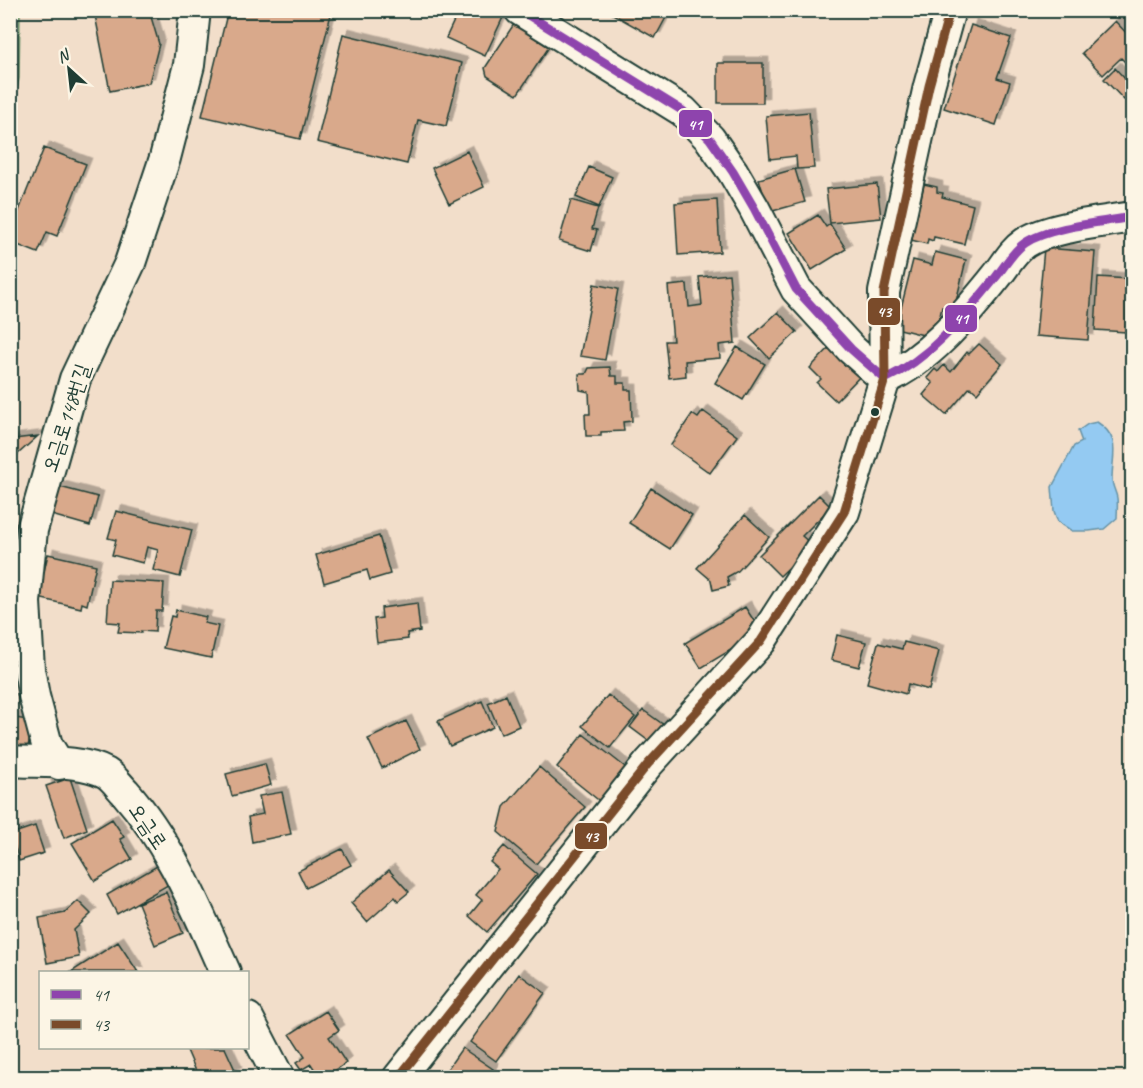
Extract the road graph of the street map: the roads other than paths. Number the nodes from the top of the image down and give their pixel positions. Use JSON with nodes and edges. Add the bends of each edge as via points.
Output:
{"nodes":[{"id":1,"x":195,"y":10,"type":"edge"},
{"id":2,"x":520,"y":10,"type":"edge"},
{"id":3,"x":950,"y":10,"type":"edge"},
{"id":4,"x":1132,"y":217,"type":"edge"},
{"id":5,"x":885,"y":379,"type":"junction"},
{"id":6,"x":10,"y":761,"type":"edge"},
{"id":7,"x":59,"y":764,"type":"junction"},
{"id":8,"x":225,"y":971,"type":"edge"},
{"id":9,"x":249,"y":1020,"type":"edge"},
{"id":10,"x":279,"y":1077,"type":"edge"},
{"id":11,"x":398,"y":1077,"type":"edge"}],
"edges":[{"from":1,"to":7,"type":"street","name":"오금로148번길","via":[[189,65],[165,158],[130,263],[75,379],[32,530],[25,602],[29,669],[47,745]]},
{"from":2,"to":5,"type":"street","via":[[683,111],[733,172],[796,289],[851,350]]},
{"from":3,"to":5,"type":"street","via":[[929,86],[884,291]]},
{"from":4,"to":5,"type":"street","via":[[1063,230],[1027,242],[926,354]]},
{"from":5,"to":11,"type":"street","via":[[844,513],[761,641],[648,764]]},
{"from":6,"to":7,"type":"street","name":"오금로"},
{"from":7,"to":8,"type":"street","name":"오금로","via":[[88,766],[108,773],[134,802],[156,831]]},
{"from":9,"to":10,"type":"street"}]}
